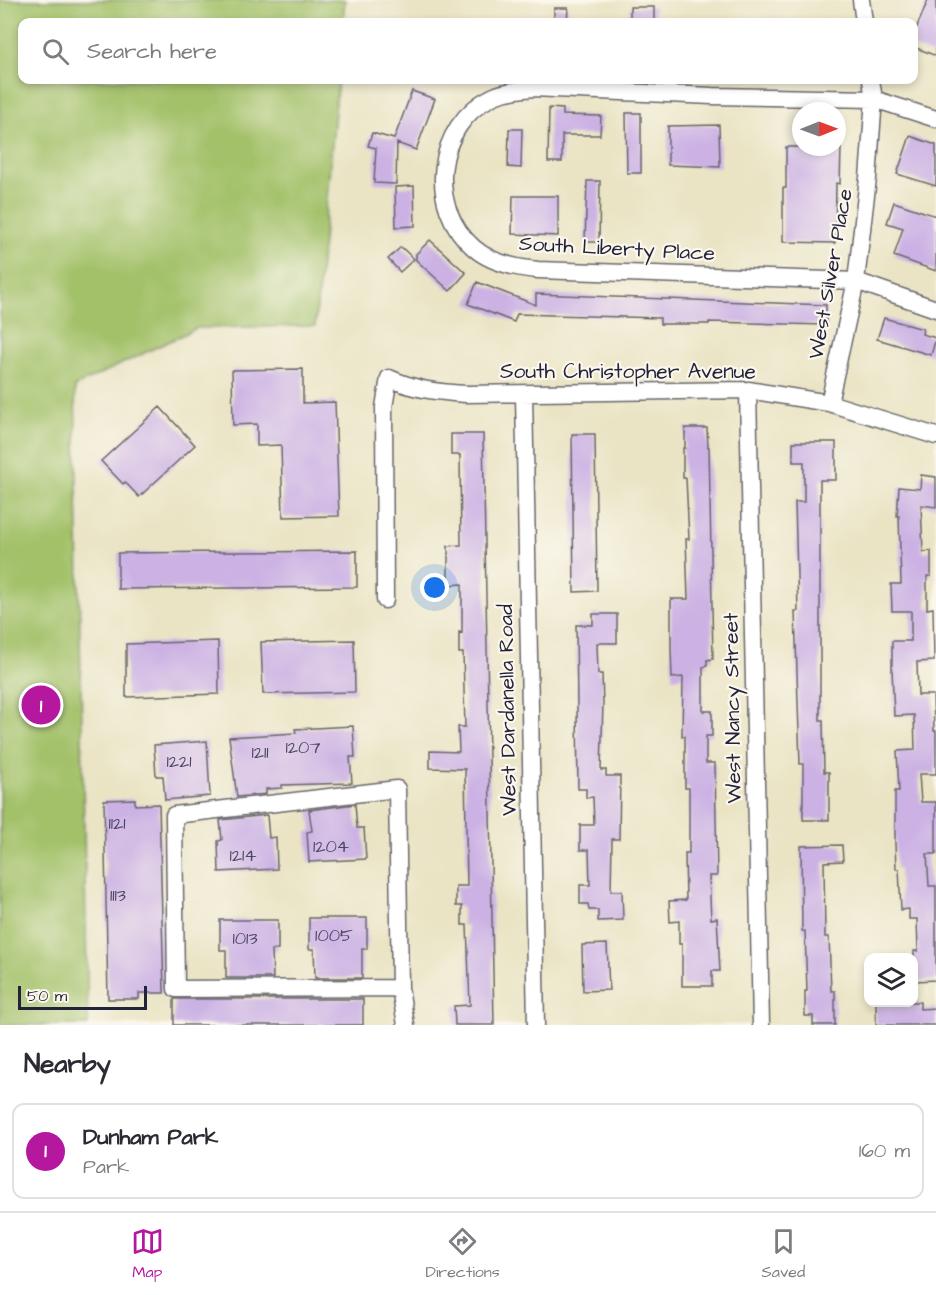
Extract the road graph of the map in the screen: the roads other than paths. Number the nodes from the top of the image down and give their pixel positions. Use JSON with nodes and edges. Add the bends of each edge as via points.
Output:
{"nodes":[{"id":1,"x":861,"y":0,"type":"edge"},
{"id":2,"x":863,"y":18,"type":"edge"},
{"id":3,"x":872,"y":84,"type":"edge"},
{"id":4,"x":874,"y":99,"type":"junction"},
{"id":5,"x":936,"y":120,"type":"edge"},
{"id":6,"x":856,"y":281,"type":"junction"},
{"id":7,"x":936,"y":309,"type":"edge"},
{"id":8,"x":748,"y":390,"type":"junction"},
{"id":9,"x":524,"y":394,"type":"junction"},
{"id":10,"x":829,"y":403,"type":"junction"},
{"id":11,"x":936,"y":436,"type":"edge"},
{"id":12,"x":385,"y":600,"type":"dead end"},
{"id":13,"x":400,"y":988,"type":"junction"},
{"id":14,"x":406,"y":1025,"type":"edge"},
{"id":15,"x":536,"y":1025,"type":"edge"},
{"id":16,"x":761,"y":1025,"type":"edge"}],
"edges":[{"from":1,"to":2,"type":"street"},
{"from":3,"to":4,"type":"street","name":"West Silver Place"},
{"from":4,"to":5,"type":"street","name":"South Liberty Place"},
{"from":4,"to":6,"type":"street","name":"West Silver Place"},
{"from":4,"to":6,"type":"street","name":"South Liberty Place","via":[[516,90],[492,96],[464,119],[446,150],[442,171],[448,210],[456,227],[474,249],[500,263],[538,270]]},
{"from":6,"to":7,"type":"street","name":"South Liberty Place"},
{"from":6,"to":10,"type":"street","name":"West Silver Place"},
{"from":8,"to":9,"type":"street","name":"South Christopher Avenue"},
{"from":8,"to":10,"type":"street","name":"South Christopher Avenue"},
{"from":8,"to":16,"type":"street","name":"West Nancy Street"},
{"from":9,"to":12,"type":"street","name":"South Christopher Avenue","via":[[430,392],[389,378],[384,407]]},
{"from":9,"to":15,"type":"street","name":"West Dardanella Road"},
{"from":10,"to":11,"type":"street","name":"South Christopher Avenue"},
{"from":13,"to":13,"type":"street","via":[[397,789],[174,815],[176,989]]},
{"from":13,"to":14,"type":"street"}]}
